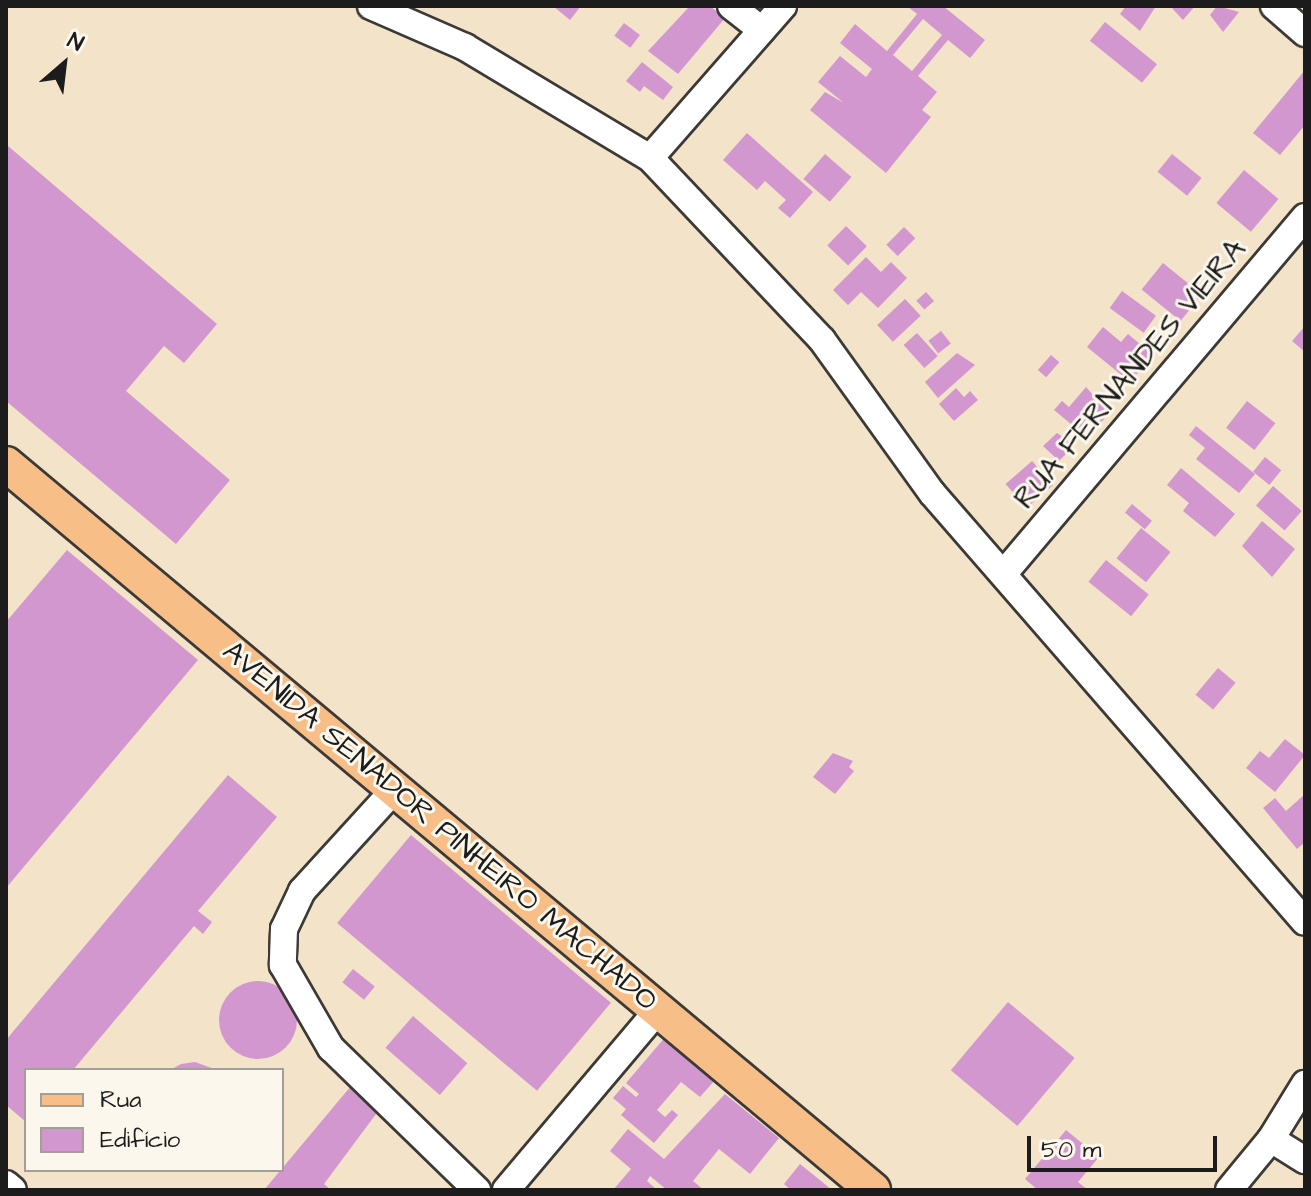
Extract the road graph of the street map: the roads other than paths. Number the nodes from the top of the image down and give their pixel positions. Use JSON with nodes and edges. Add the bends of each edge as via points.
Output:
{"nodes":[{"id":1,"x":371,"y":6,"type":"edge"},
{"id":2,"x":731,"y":6,"type":"edge"},
{"id":3,"x":783,"y":6,"type":"edge"},
{"id":4,"x":1274,"y":6,"type":"edge"},
{"id":5,"x":762,"y":30,"type":"junction"},
{"id":6,"x":1305,"y":33,"type":"edge"},
{"id":7,"x":650,"y":158,"type":"junction"},
{"id":8,"x":1305,"y":217,"type":"edge"},
{"id":9,"x":6,"y":464,"type":"edge"},
{"id":10,"x":1005,"y":572,"type":"junction"},
{"id":11,"x":395,"y":789,"type":"junction"},
{"id":12,"x":1305,"y":922,"type":"edge"},
{"id":13,"x":659,"y":1009,"type":"junction"},
{"id":14,"x":1305,"y":1084,"type":"edge"},
{"id":15,"x":1271,"y":1139,"type":"junction"},
{"id":16,"x":1305,"y":1160,"type":"edge"},
{"id":17,"x":6,"y":1184,"type":"edge"},
{"id":18,"x":13,"y":1190,"type":"edge"},
{"id":19,"x":477,"y":1190,"type":"edge"},
{"id":20,"x":506,"y":1190,"type":"edge"},
{"id":21,"x":873,"y":1190,"type":"edge"},
{"id":22,"x":1229,"y":1190,"type":"edge"}],
"edges":[{"from":1,"to":7,"type":"street","via":[[465,47]]},
{"from":2,"to":5,"type":"street"},
{"from":3,"to":5,"type":"street"},
{"from":4,"to":6,"type":"street"},
{"from":5,"to":7,"type":"street"},
{"from":7,"to":10,"type":"street","via":[[822,340],[932,493]]},
{"from":8,"to":10,"type":"street","name":"RUA FERNANDES VIEIRA"},
{"from":9,"to":11,"type":"main road","name":"AVENIDA SENADOR PINHEIRO MACHADO"},
{"from":10,"to":12,"type":"street"},
{"from":11,"to":13,"type":"main road","name":"AVENIDA SENADOR PINHEIRO MACHADO"},
{"from":11,"to":19,"type":"street","via":[[302,891],[284,929],[283,965],[331,1048]]},
{"from":13,"to":20,"type":"street"},
{"from":13,"to":21,"type":"main road","name":"AVENIDA SENADOR PINHEIRO MACHADO"},
{"from":14,"to":15,"type":"street"},
{"from":15,"to":16,"type":"street"},
{"from":15,"to":22,"type":"street"},
{"from":17,"to":18,"type":"street"}]}
